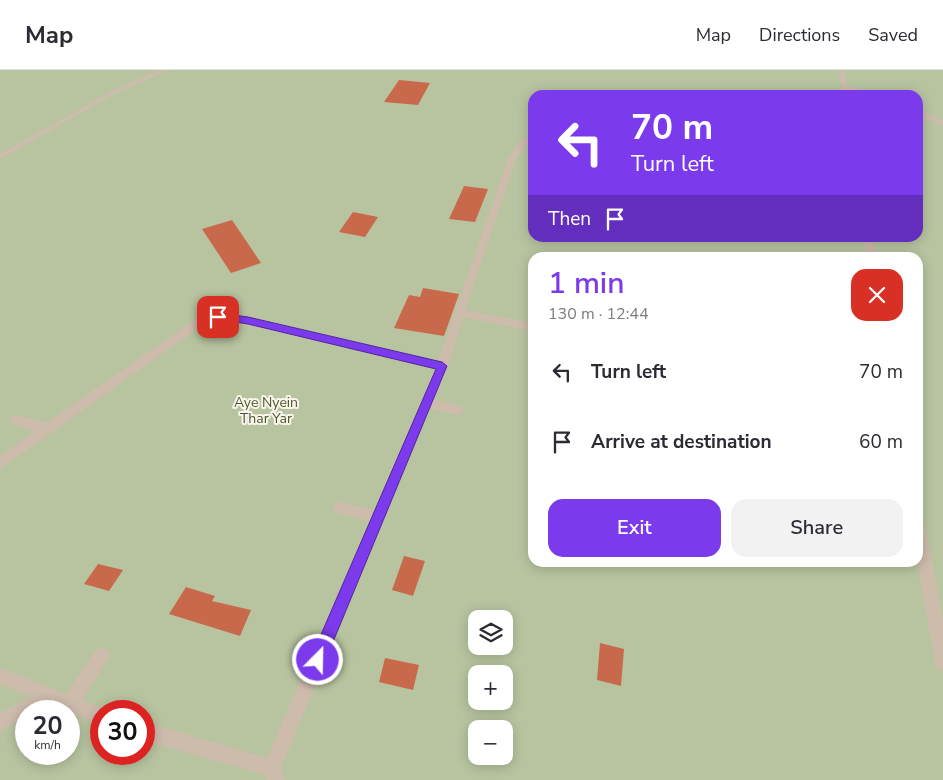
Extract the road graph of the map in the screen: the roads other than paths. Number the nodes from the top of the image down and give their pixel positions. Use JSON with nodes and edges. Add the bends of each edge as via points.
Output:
{"nodes":[{"id":1,"x":166,"y":70,"type":"edge"},
{"id":2,"x":841,"y":70,"type":"edge"},
{"id":3,"x":844,"y":86,"type":"junction"},
{"id":4,"x":844,"y":90,"type":"edge"},
{"id":5,"x":855,"y":90,"type":"edge"},
{"id":6,"x":923,"y":115,"type":"edge"},
{"id":7,"x":943,"y":123,"type":"edge"},
{"id":8,"x":528,"y":141,"type":"edge"},
{"id":9,"x":0,"y":157,"type":"edge"},
{"id":10,"x":460,"y":313,"type":"junction"},
{"id":11,"x":528,"y":326,"type":"edge"},
{"id":12,"x":442,"y":366,"type":"junction"},
{"id":13,"x":427,"y":402,"type":"junction"},
{"id":14,"x":458,"y":410,"type":"dead end"},
{"id":15,"x":16,"y":420,"type":"dead end"},
{"id":16,"x":47,"y":429,"type":"junction"},
{"id":17,"x":0,"y":463,"type":"edge"},
{"id":18,"x":340,"y":508,"type":"dead end"},
{"id":19,"x":378,"y":517,"type":"junction"},
{"id":20,"x":923,"y":553,"type":"edge"},
{"id":21,"x":102,"y":656,"type":"dead end"},
{"id":22,"x":943,"y":662,"type":"edge"},
{"id":23,"x":0,"y":676,"type":"edge"},
{"id":24,"x":51,"y":697,"type":"junction"},
{"id":25,"x":58,"y":700,"type":"edge"},
{"id":26,"x":72,"y":700,"type":"edge"},
{"id":27,"x":0,"y":722,"type":"edge"},
{"id":28,"x":155,"y":735,"type":"edge"},
{"id":29,"x":274,"y":774,"type":"edge"}],
"edges":[{"from":1,"to":9,"type":"street","via":[[112,93]]},
{"from":2,"to":3,"type":"street"},
{"from":3,"to":4,"type":"street"},
{"from":3,"to":5,"type":"street"},
{"from":6,"to":7,"type":"street"},
{"from":8,"to":10,"type":"street","via":[[523,142],[512,158]]},
{"from":10,"to":11,"type":"street"},
{"from":10,"to":12,"type":"street"},
{"from":12,"to":13,"type":"street"},
{"from":12,"to":16,"type":"street","via":[[248,321],[218,317],[204,320],[175,338]]},
{"from":13,"to":14,"type":"street"},
{"from":13,"to":19,"type":"street"},
{"from":15,"to":16,"type":"street"},
{"from":16,"to":17,"type":"street"},
{"from":18,"to":19,"type":"street"},
{"from":19,"to":29,"type":"street"},
{"from":20,"to":22,"type":"street"},
{"from":21,"to":26,"type":"street"},
{"from":23,"to":24,"type":"street"},
{"from":24,"to":25,"type":"street"},
{"from":24,"to":27,"type":"street"},
{"from":28,"to":29,"type":"street"}]}
